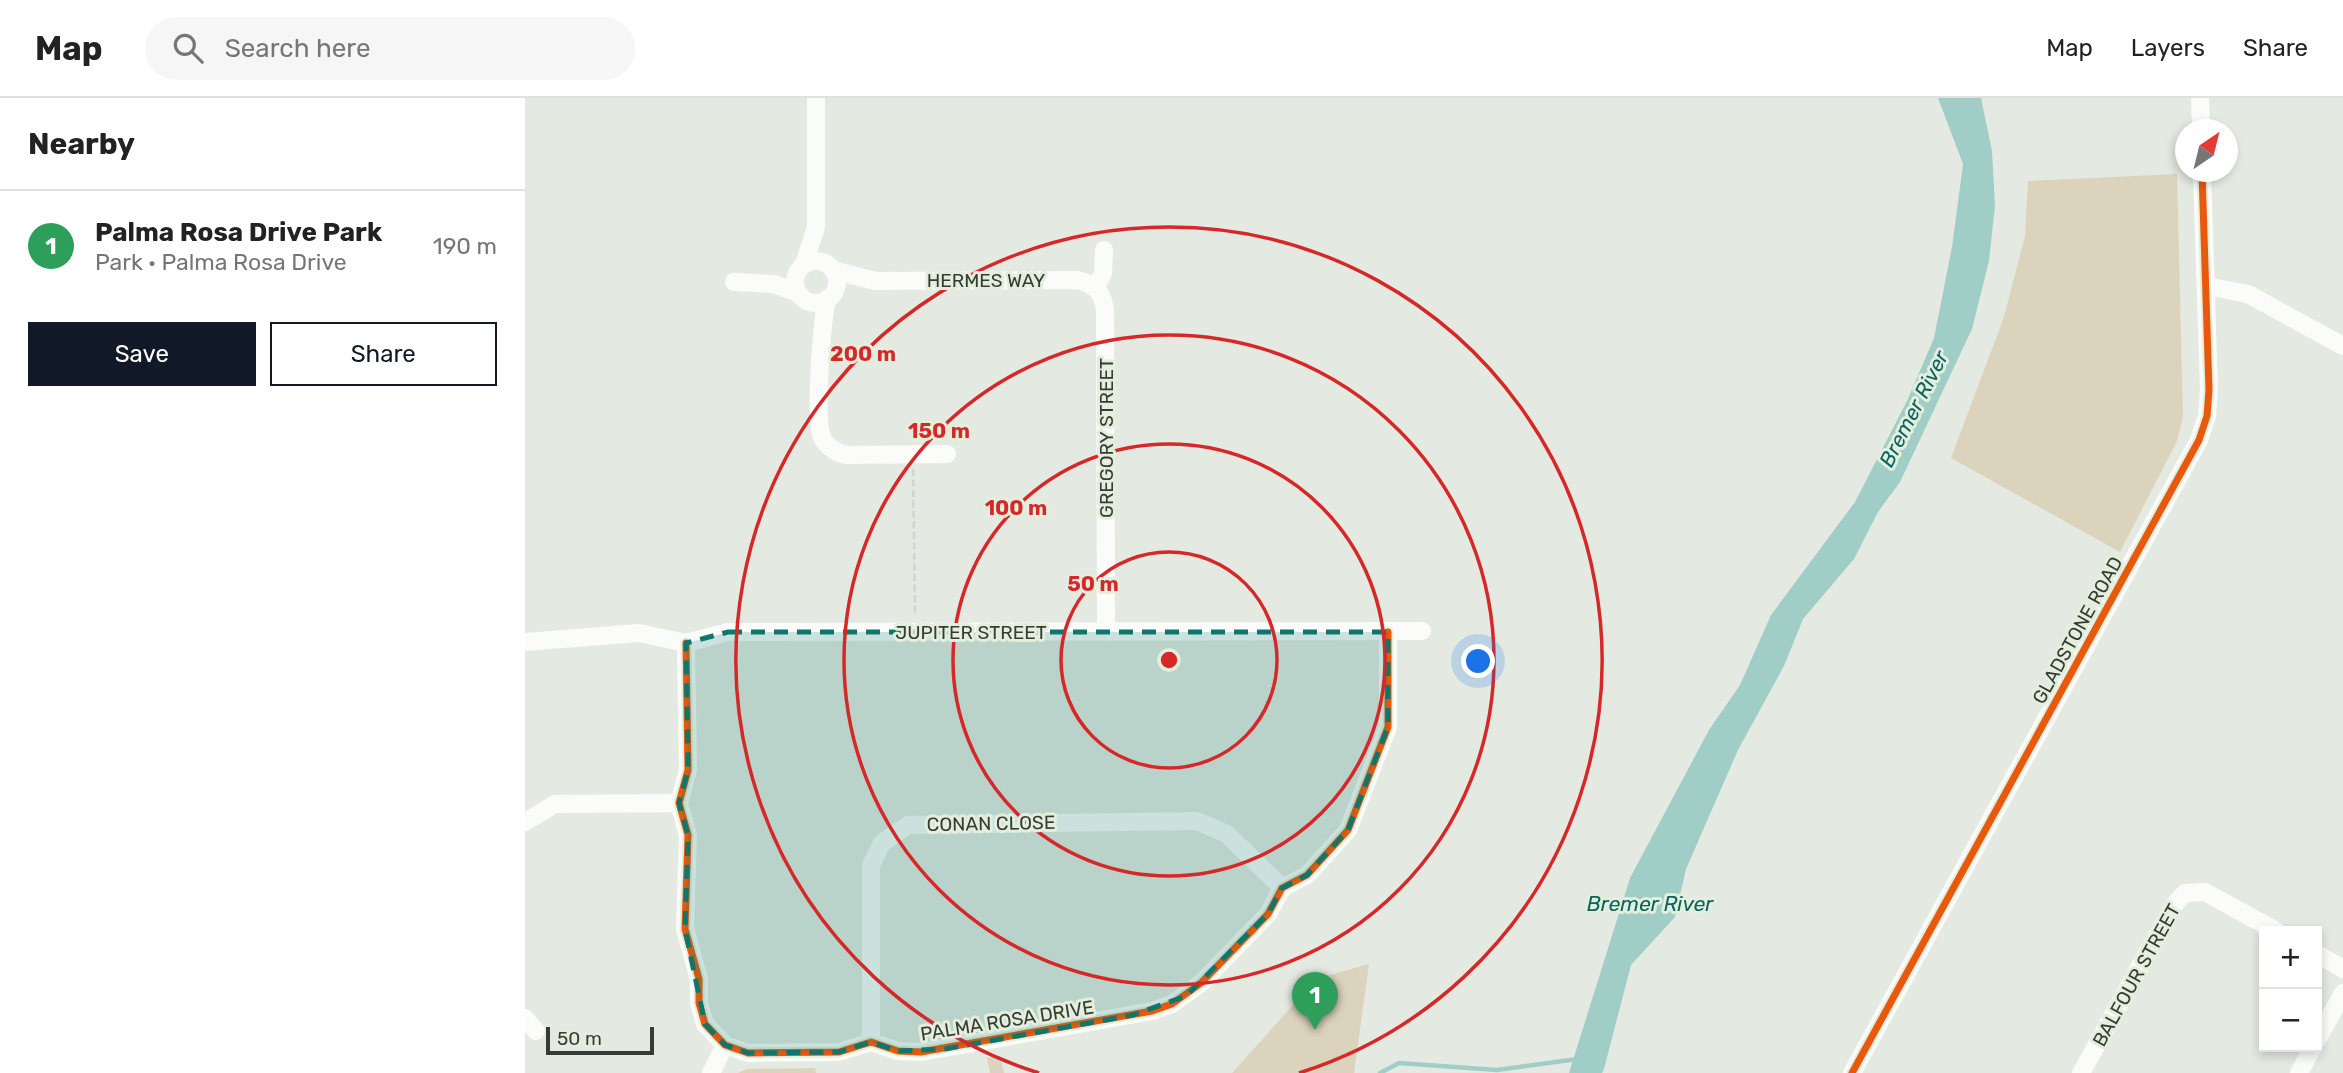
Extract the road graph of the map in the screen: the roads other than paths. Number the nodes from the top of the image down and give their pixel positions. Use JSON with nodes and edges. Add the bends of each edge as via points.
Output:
{"nodes":[{"id":1,"x":816,"y":98,"type":"edge"},
{"id":2,"x":2200,"y":98,"type":"edge"},
{"id":3,"x":2201,"y":119,"type":"edge"},
{"id":4,"x":2201,"y":182,"type":"edge"},
{"id":5,"x":816,"y":227,"type":"junction"},
{"id":6,"x":1104,"y":250,"type":"dead end"},
{"id":7,"x":802,"y":266,"type":"junction"},
{"id":8,"x":831,"y":267,"type":"junction"},
{"id":9,"x":874,"y":281,"type":"junction"},
{"id":10,"x":734,"y":282,"type":"dead end"},
{"id":11,"x":761,"y":282,"type":"junction"},
{"id":12,"x":2206,"y":286,"type":"junction"},
{"id":13,"x":1095,"y":287,"type":"junction"},
{"id":14,"x":803,"y":297,"type":"junction"},
{"id":15,"x":830,"y":297,"type":"junction"},
{"id":16,"x":821,"y":341,"type":"junction"},
{"id":17,"x":2343,"y":346,"type":"edge"},
{"id":18,"x":947,"y":454,"type":"dead end"},
{"id":19,"x":1422,"y":631,"type":"dead end"},
{"id":20,"x":1106,"y":632,"type":"junction"},
{"id":21,"x":1388,"y":632,"type":"junction"},
{"id":22,"x":525,"y":642,"type":"edge"},
{"id":23,"x":686,"y":643,"type":"junction"},
{"id":24,"x":679,"y":803,"type":"junction"},
{"id":25,"x":525,"y":822,"type":"edge"},
{"id":26,"x":1282,"y":888,"type":"junction"},
{"id":27,"x":2267,"y":926,"type":"edge"},
{"id":28,"x":2322,"y":957,"type":"edge"},
{"id":29,"x":2343,"y":969,"type":"edge"},
{"id":30,"x":2343,"y":993,"type":"edge"},
{"id":31,"x":2322,"y":1031,"type":"edge"},
{"id":32,"x":871,"y":1042,"type":"junction"},
{"id":33,"x":725,"y":1045,"type":"junction"},
{"id":34,"x":2310,"y":1052,"type":"edge"},
{"id":35,"x":711,"y":1073,"type":"edge"},
{"id":36,"x":1852,"y":1073,"type":"edge"},
{"id":37,"x":2081,"y":1073,"type":"edge"},
{"id":38,"x":2299,"y":1073,"type":"edge"}],
"edges":[{"from":1,"to":5,"type":"street"},
{"from":2,"to":3,"type":"street"},
{"from":4,"to":12,"type":"street","name":"GLADSTONE ROAD"},
{"from":5,"to":7,"type":"street"},
{"from":5,"to":8,"type":"street"},
{"from":6,"to":13,"type":"street","via":[[1103,273]]},
{"from":7,"to":8,"type":"street","via":[[817,261]]},
{"from":7,"to":11,"type":"street"},
{"from":7,"to":14,"type":"street","via":[[795,281]]},
{"from":8,"to":9,"type":"street","name":"HERMES WAY"},
{"from":8,"to":15,"type":"street","via":[[837,283]]},
{"from":9,"to":13,"type":"street","name":"HERMES WAY","via":[[1078,280]]},
{"from":9,"to":15,"type":"street","name":"HERMES WAY"},
{"from":10,"to":11,"type":"street"},
{"from":11,"to":14,"type":"street"},
{"from":12,"to":17,"type":"street","via":[[2248,294]]},
{"from":12,"to":36,"type":"street","name":"GLADSTONE ROAD","via":[[2209,398],[2196,448]]},
{"from":13,"to":20,"type":"street","name":"GREGORY STREET","via":[[1105,313]]},
{"from":14,"to":15,"type":"street"},
{"from":14,"to":16,"type":"street"},
{"from":15,"to":16,"type":"street"},
{"from":16,"to":18,"type":"street","via":[[821,428],[827,443],[840,454]]},
{"from":19,"to":21,"type":"street","name":"JUPITER STREET"},
{"from":20,"to":21,"type":"street","name":"JUPITER STREET"},
{"from":20,"to":23,"type":"street","name":"JUPITER STREET","via":[[728,632]]},
{"from":21,"to":26,"type":"street","name":"PALMA ROSA DRIVE","via":[[1388,727],[1348,830],[1307,875]]},
{"from":22,"to":23,"type":"street","name":"JUPITER STREET","via":[[639,633]]},
{"from":23,"to":24,"type":"street","via":[[688,770]]},
{"from":24,"to":25,"type":"street","via":[[555,804]]},
{"from":24,"to":33,"type":"street","via":[[688,835],[687,944],[699,979],[705,1024]]},
{"from":26,"to":32,"type":"street","name":"PALMA ROSA DRIVE","via":[[1268,914],[1201,983],[1172,1004],[921,1052],[898,1051]]},
{"from":26,"to":32,"type":"street","name":"CONAN CLOSE","via":[[1227,834],[1197,821],[908,825],[882,843],[871,865]]},
{"from":27,"to":37,"type":"street","name":"BALFOUR STREET","via":[[2205,892],[2185,893],[2174,905]]},
{"from":28,"to":29,"type":"street"},
{"from":30,"to":31,"type":"street"},
{"from":32,"to":33,"type":"street","via":[[839,1052],[748,1053]]},
{"from":33,"to":35,"type":"street"},
{"from":34,"to":38,"type":"street"}]}
